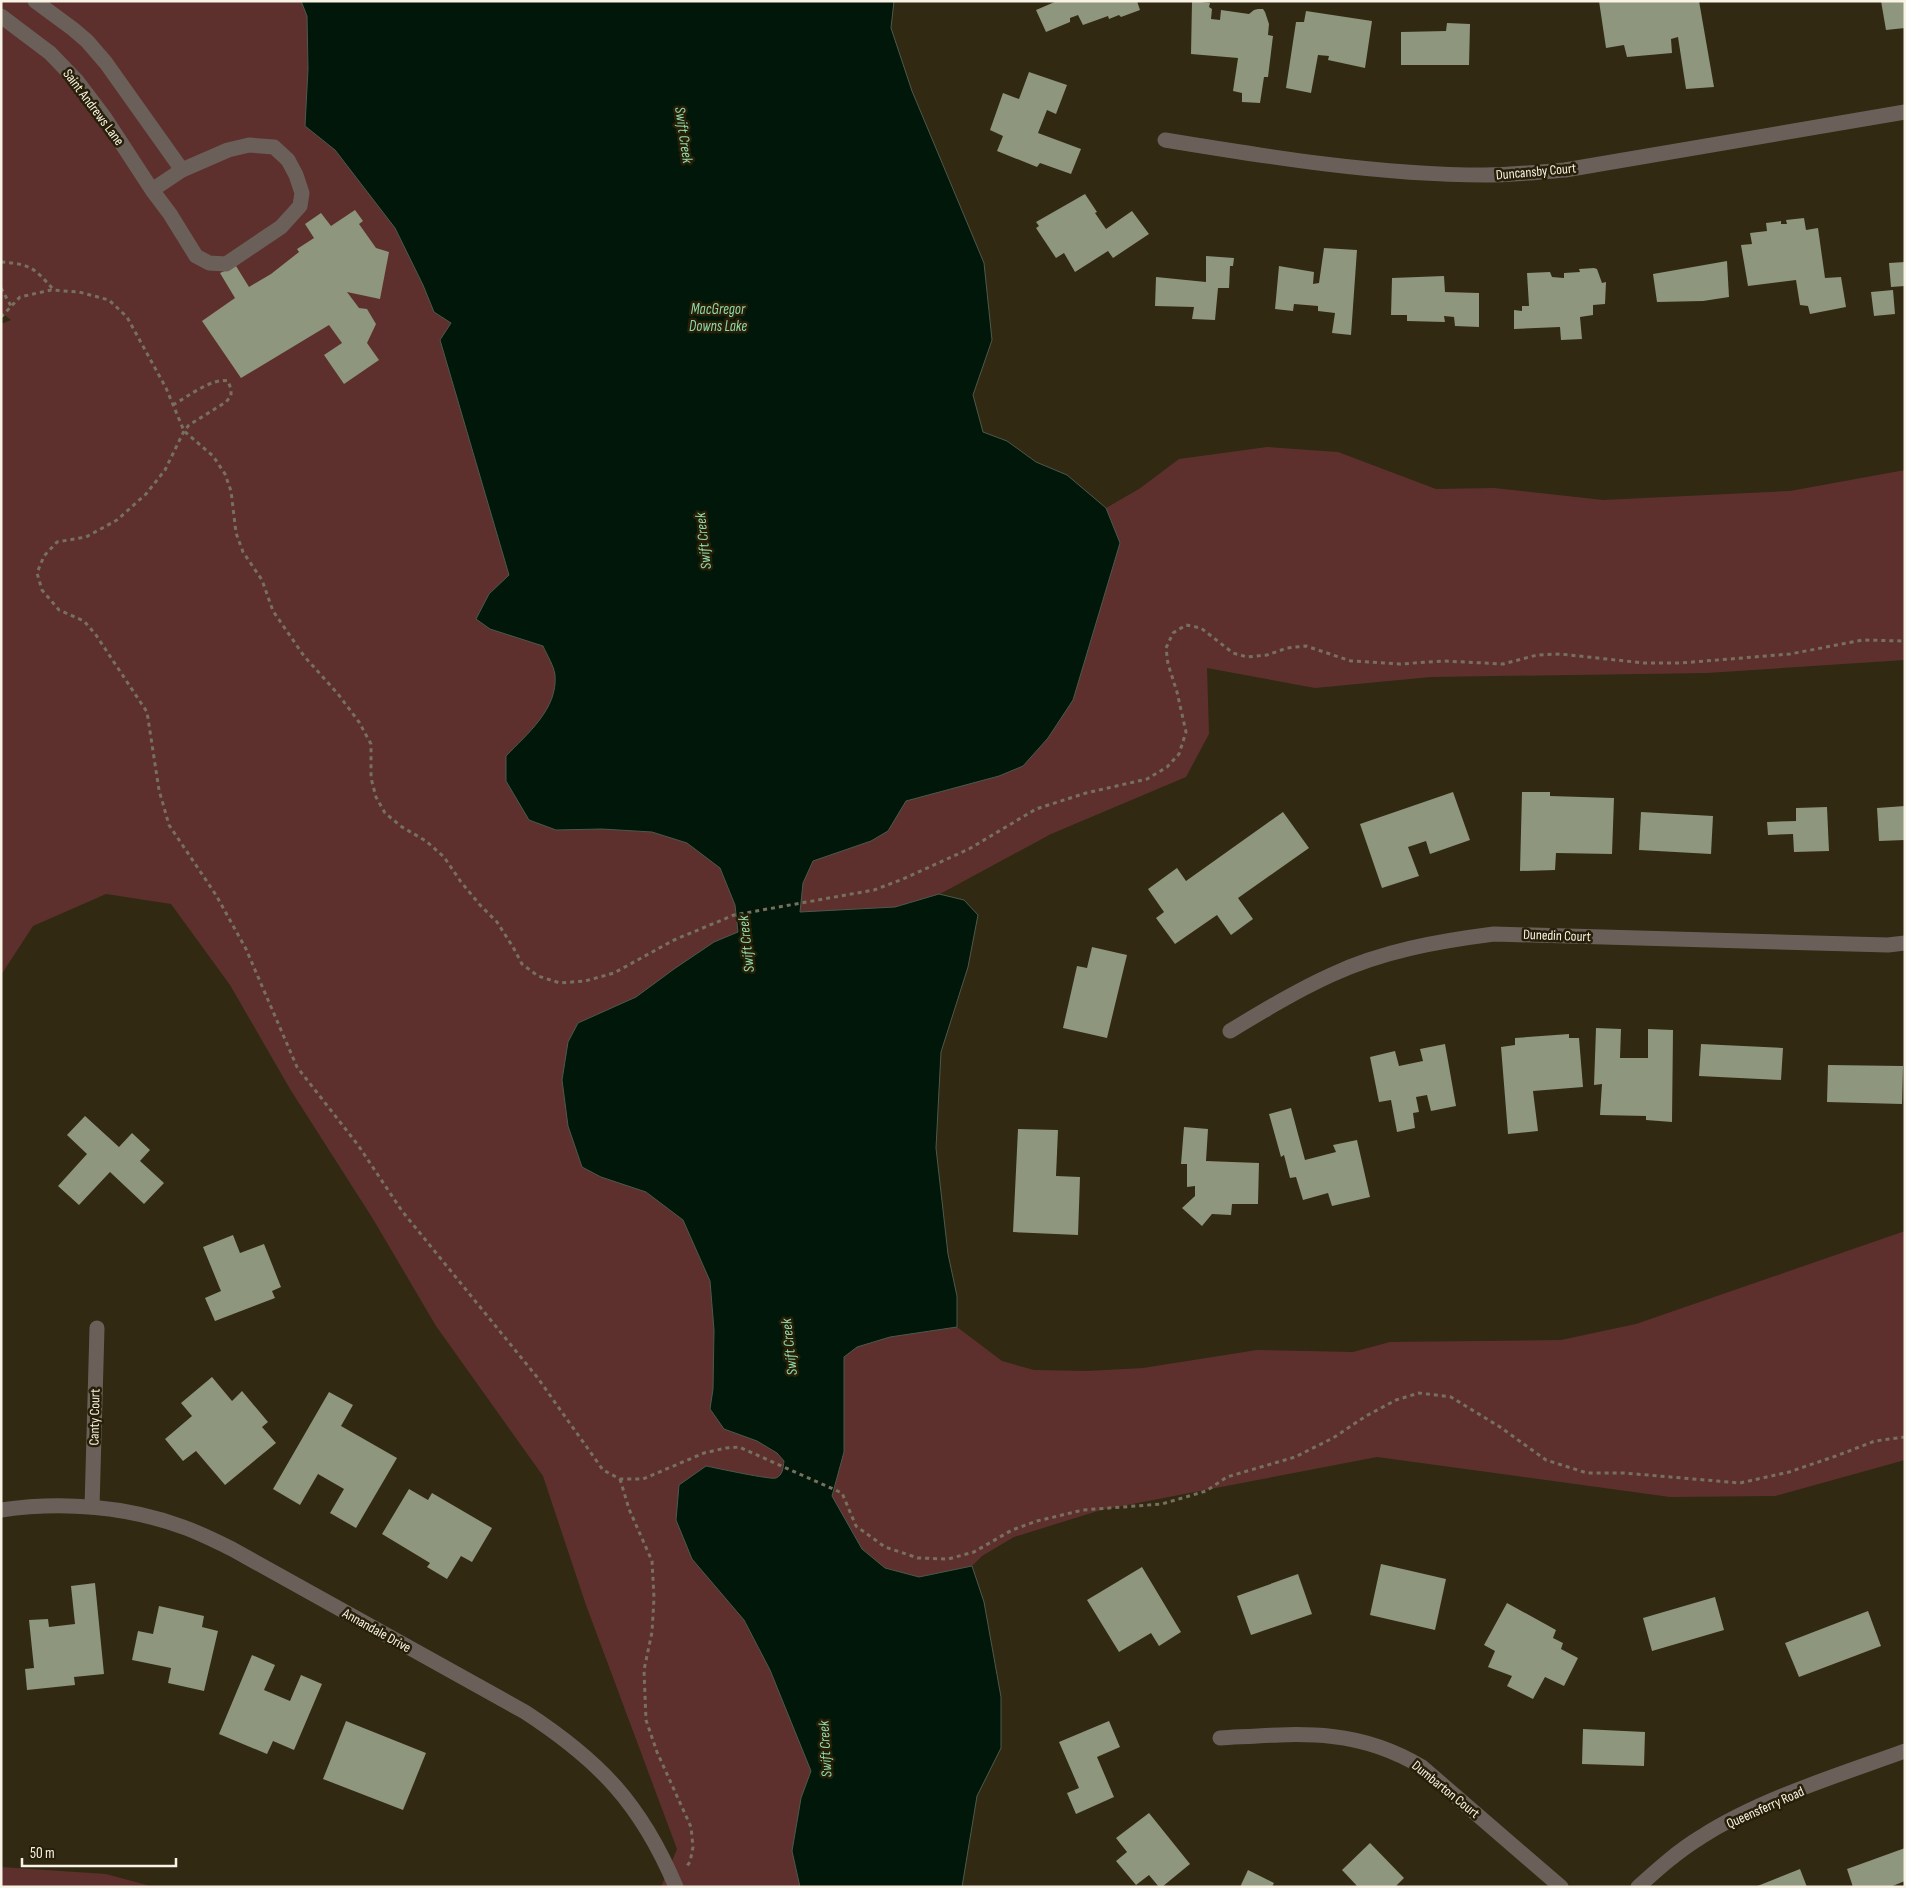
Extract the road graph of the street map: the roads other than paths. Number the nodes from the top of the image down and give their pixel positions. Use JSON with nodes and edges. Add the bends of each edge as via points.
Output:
{"nodes":[{"id":1,"x":35,"y":1,"type":"edge"},
{"id":2,"x":1,"y":16,"type":"edge"},
{"id":3,"x":1905,"y":112,"type":"edge"},
{"id":4,"x":1165,"y":140,"type":"dead end"},
{"id":5,"x":182,"y":170,"type":"junction"},
{"id":6,"x":152,"y":190,"type":"junction"},
{"id":7,"x":1905,"y":943,"type":"edge"},
{"id":8,"x":1230,"y":1031,"type":"dead end"},
{"id":9,"x":97,"y":1328,"type":"dead end"},
{"id":10,"x":92,"y":1507,"type":"junction"},
{"id":11,"x":1,"y":1510,"type":"edge"},
{"id":12,"x":1220,"y":1738,"type":"dead end"},
{"id":13,"x":1905,"y":1750,"type":"edge"},
{"id":14,"x":676,"y":1887,"type":"edge"},
{"id":15,"x":1561,"y":1887,"type":"edge"},
{"id":16,"x":1638,"y":1887,"type":"edge"}],
"edges":[{"from":1,"to":5,"type":"street","via":[[74,29],[93,48]]},
{"from":2,"to":6,"type":"street","name":"Saint Andrews Lane","via":[[50,53],[77,81]]},
{"from":3,"to":4,"type":"street","name":"Duncansby Court","via":[[1564,170],[1484,175],[1321,163]]},
{"from":5,"to":6,"type":"street","name":"Saint Andrews Lane"},
{"from":5,"to":6,"type":"street","name":"Saint Andrews Lane","via":[[228,150],[250,145],[274,147],[288,160],[296,175],[302,194],[300,206],[281,227],[226,264],[209,264],[196,256]]},
{"from":7,"to":8,"type":"street","name":"Dunedin Court","via":[[1494,934],[1450,939],[1371,959],[1332,974]]},
{"from":9,"to":10,"type":"street","name":"Canty Court"},
{"from":10,"to":11,"type":"street","name":"Annandale Drive","via":[[25,1506]]},
{"from":10,"to":14,"type":"street","name":"Annandale Drive","via":[[183,1526],[232,1549],[525,1712],[586,1756],[619,1789],[649,1831]]},
{"from":12,"to":15,"type":"street","name":"Dumbarton Court","via":[[1311,1733],[1378,1745],[1400,1754],[1422,1767]]},
{"from":13,"to":16,"type":"street","name":"Queensferry Road","via":[[1785,1796],[1702,1836],[1674,1855]]}]}
